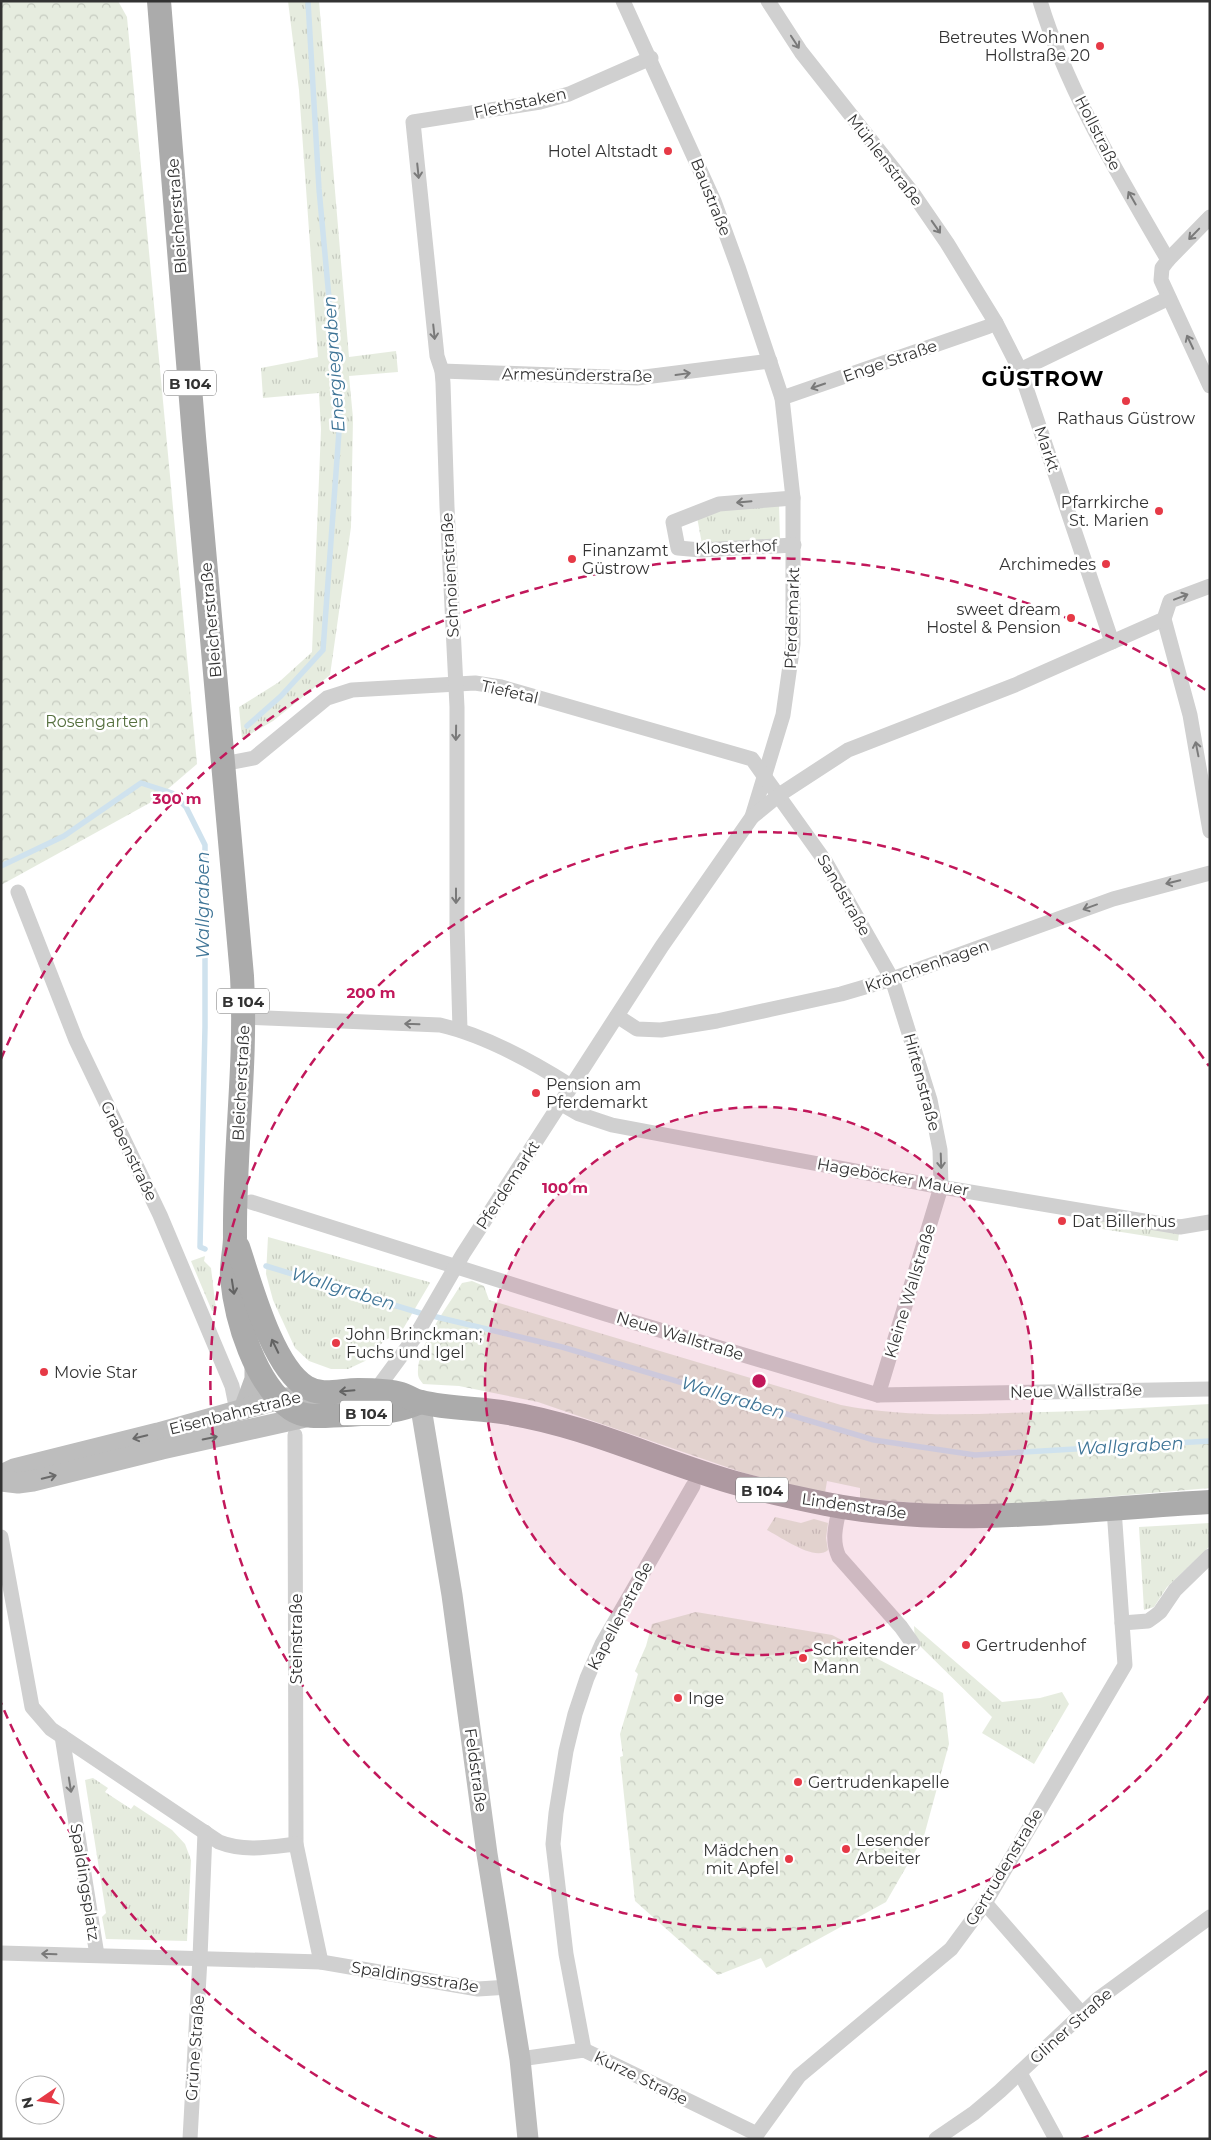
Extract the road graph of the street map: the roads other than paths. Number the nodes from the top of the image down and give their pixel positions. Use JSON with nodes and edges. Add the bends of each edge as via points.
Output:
{"nodes":[{"id":1,"x":159,"y":1,"type":"edge"},
{"id":2,"x":624,"y":1,"type":"edge"},
{"id":3,"x":768,"y":1,"type":"edge"},
{"id":4,"x":1040,"y":1,"type":"edge"},
{"id":5,"x":651,"y":58,"type":"junction"},
{"id":6,"x":414,"y":122,"type":"joint"},
{"id":7,"x":1210,"y":217,"type":"edge"},
{"id":8,"x":1168,"y":260,"type":"junction"},
{"id":9,"x":1169,"y":298,"type":"junction"},
{"id":10,"x":996,"y":323,"type":"junction"},
{"id":11,"x":770,"y":361,"type":"junction"},
{"id":12,"x":1020,"y":370,"type":"junction"},
{"id":13,"x":442,"y":371,"type":"junction"},
{"id":14,"x":1210,"y":386,"type":"edge"},
{"id":15,"x":782,"y":398,"type":"junction"},
{"id":16,"x":793,"y":498,"type":"junction"},
{"id":17,"x":794,"y":544,"type":"junction"},
{"id":18,"x":1210,"y":586,"type":"edge"},
{"id":19,"x":1164,"y":619,"type":"junction"},
{"id":20,"x":1112,"y":642,"type":"junction"},
{"id":21,"x":455,"y":685,"type":"junction"},
{"id":22,"x":224,"y":764,"type":"junction"},
{"id":23,"x":765,"y":776,"type":"junction"},
{"id":24,"x":779,"y":795,"type":"junction"},
{"id":25,"x":752,"y":816,"type":"junction"},
{"id":26,"x":1210,"y":831,"type":"edge"},
{"id":27,"x":1210,"y":873,"type":"edge"},
{"id":28,"x":18,"y":892,"type":"dead end"},
{"id":29,"x":892,"y":979,"type":"junction"},
{"id":30,"x":617,"y":1016,"type":"junction"},
{"id":31,"x":244,"y":1017,"type":"junction"},
{"id":32,"x":460,"y":1030,"type":"junction"},
{"id":33,"x":567,"y":1083,"type":"junction"},
{"id":34,"x":560,"y":1103,"type":"junction"},
{"id":35,"x":941,"y":1187,"type":"junction"},
{"id":36,"x":251,"y":1202,"type":"dead end"},
{"id":37,"x":1210,"y":1222,"type":"edge"},
{"id":38,"x":235,"y":1239,"type":"junction"},
{"id":39,"x":456,"y":1266,"type":"junction"},
{"id":40,"x":255,"y":1365,"type":"junction"},
{"id":41,"x":1210,"y":1389,"type":"edge"},
{"id":42,"x":376,"y":1390,"type":"junction"},
{"id":43,"x":878,"y":1395,"type":"junction"},
{"id":44,"x":420,"y":1402,"type":"junction"},
{"id":45,"x":298,"y":1407,"type":"junction"},
{"id":46,"x":241,"y":1410,"type":"junction"},
{"id":47,"x":1,"y":1475,"type":"edge"},
{"id":48,"x":1,"y":1481,"type":"edge"},
{"id":49,"x":692,"y":1486,"type":"dead end"},
{"id":50,"x":1210,"y":1502,"type":"edge"},
{"id":51,"x":840,"y":1506,"type":"junction"},
{"id":52,"x":1114,"y":1509,"type":"junction"},
{"id":53,"x":1,"y":1537,"type":"edge"},
{"id":54,"x":1210,"y":1556,"type":"edge"},
{"id":55,"x":1122,"y":1623,"type":"junction"},
{"id":56,"x":912,"y":1644,"type":"dead end"},
{"id":57,"x":57,"y":1733,"type":"junction"},
{"id":58,"x":205,"y":1832,"type":"junction"},
{"id":59,"x":296,"y":1844,"type":"junction"},
{"id":60,"x":985,"y":1903,"type":"junction"},
{"id":61,"x":1210,"y":1917,"type":"edge"},
{"id":62,"x":1,"y":1953,"type":"edge"},
{"id":63,"x":97,"y":1955,"type":"junction"},
{"id":64,"x":200,"y":1958,"type":"junction"},
{"id":65,"x":321,"y":1962,"type":"junction"},
{"id":66,"x":509,"y":1987,"type":"junction"},
{"id":67,"x":1082,"y":2014,"type":"junction"},
{"id":68,"x":584,"y":2050,"type":"junction"},
{"id":69,"x":520,"y":2059,"type":"junction"},
{"id":70,"x":1020,"y":2073,"type":"junction"},
{"id":71,"x":757,"y":2136,"type":"edge"},
{"id":72,"x":190,"y":2139,"type":"edge"},
{"id":73,"x":528,"y":2139,"type":"edge"},
{"id":74,"x":936,"y":2139,"type":"edge"},
{"id":75,"x":1056,"y":2139,"type":"edge"}],
"edges":[{"from":1,"to":22,"type":"main road","name":"Bleicherstraße","number":"B 104","via":[[192,418]]},
{"from":2,"to":5,"type":"street","name":"Baustraße"},
{"from":3,"to":10,"type":"street","name":"Mühlenstraße","one_way":true,"via":[[801,52],[914,195]]},
{"from":8,"to":4,"type":"street","name":"Hollstraße","one_way":true,"via":[[1084,106]]},
{"from":5,"to":6,"type":"street","name":"Flethstaken","via":[[569,94],[540,102]]},
{"from":5,"to":11,"type":"street","name":"Baustraße","via":[[714,201]]},
{"from":6,"to":13,"type":"street","name":"Schnoienstraße","one_way":true,"via":[[437,356]]},
{"from":7,"to":8,"type":"street","one_way":true},
{"from":8,"to":9,"type":"street","via":[[1162,268],[1161,280]]},
{"from":9,"to":12,"type":"street"},
{"from":14,"to":9,"type":"street","one_way":true},
{"from":10,"to":12,"type":"street","name":"Markt"},
{"from":10,"to":15,"type":"street","name":"Enge Straße","one_way":true},
{"from":13,"to":11,"type":"street","name":"Armesünderstraße","one_way":true,"via":[[637,378]]},
{"from":11,"to":15,"type":"street","name":"Baustraße"},
{"from":12,"to":20,"type":"street","name":"Markt"},
{"from":13,"to":21,"type":"street","name":"Schnoienstraße"},
{"from":15,"to":16,"type":"street","name":"Pferdemarkt"},
{"from":16,"to":17,"type":"street","name":"Pferdemarkt"},
{"from":16,"to":17,"type":"street","name":"Klosterhof","one_way":true,"via":[[719,504],[673,522],[678,548],[701,550]]},
{"from":17,"to":23,"type":"street","name":"Pferdemarkt","via":[[794,644],[783,715]]},
{"from":19,"to":18,"type":"street","one_way":true,"via":[[1170,601]]},
{"from":19,"to":20,"type":"street"},
{"from":26,"to":19,"type":"street","one_way":true,"via":[[1190,715]]},
{"from":20,"to":24,"type":"street","name":"Pferdemarkt","via":[[1015,685],[848,750]]},
{"from":21,"to":22,"type":"street","name":"Tiefetal","via":[[352,690],[327,698],[254,758]]},
{"from":21,"to":23,"type":"street","name":"Tiefetal","via":[[475,683],[501,687],[752,759]]},
{"from":21,"to":32,"type":"street","name":"Schnoienstraße","one_way":true},
{"from":22,"to":31,"type":"main road","name":"Bleicherstraße","number":"B 104"},
{"from":23,"to":24,"type":"street"},
{"from":23,"to":25,"type":"street","name":"Pferdemarkt"},
{"from":24,"to":25,"type":"street","name":"Pferdemarkt"},
{"from":24,"to":29,"type":"street","name":"Sandstraße","via":[[825,860]]},
{"from":25,"to":30,"type":"street","name":"Pferdemarkt"},
{"from":27,"to":29,"type":"street","name":"Krönchenhagen","one_way":true,"via":[[1112,899]]},
{"from":28,"to":46,"type":"street","name":"Grabenstraße","via":[[76,1040],[160,1215]]},
{"from":29,"to":30,"type":"street","name":"Krönchenhagen","via":[[840,994],[661,1030],[637,1028]]},
{"from":29,"to":35,"type":"street","name":"Hirtenstraße","one_way":true,"via":[[930,1100],[940,1150]]},
{"from":30,"to":33,"type":"street","name":"Pferdemarkt"},
{"from":32,"to":31,"type":"street","one_way":true,"via":[[440,1025]]},
{"from":31,"to":38,"type":"main road","name":"Bleicherstraße","number":"B 104"},
{"from":32,"to":33,"type":"street"},
{"from":33,"to":34,"type":"street","name":"Pferdemarkt"},
{"from":34,"to":35,"type":"street","name":"Hageböcker Mauer","via":[[579,1114],[633,1129]]},
{"from":34,"to":39,"type":"street","name":"Pferdemarkt"},
{"from":35,"to":37,"type":"street","name":"Hageböcker Mauer","via":[[1180,1227]]},
{"from":35,"to":43,"type":"street","name":"Kleine Wallstraße"},
{"from":36,"to":39,"type":"street","name":"Neue Wallstraße"},
{"from":38,"to":40,"type":"main road","name":"Bleicherstraße","number":"B 104","one_way":true,"via":[[234,1291]]},
{"from":45,"to":38,"type":"main road","name":"Bleicherstraße","one_way":true,"via":[[286,1367],[273,1343]]},
{"from":39,"to":42,"type":"street","via":[[415,1337]]},
{"from":39,"to":43,"type":"street","name":"Neue Wallstraße"},
{"from":40,"to":45,"type":"main road","name":"Bleicherstraße","number":"B 104"},
{"from":40,"to":46,"type":"street","via":[[255,1379]]},
{"from":41,"to":43,"type":"street","name":"Neue Wallstraße"},
{"from":42,"to":44,"type":"main road","name":"Eisenbahnstraße","number":"B 104","via":[[401,1394]]},
{"from":42,"to":45,"type":"main road","name":"Eisenbahnstraße","number":"B 104","one_way":true},
{"from":44,"to":45,"type":"main road","name":"Eisenbahnstraße","number":"B 104","via":[[401,1410]]},
{"from":44,"to":51,"type":"main road","name":"Lindenstraße","number":"B 104","via":[[507,1413],[587,1431],[725,1480]]},
{"from":44,"to":66,"type":"street","name":"Feldstraße","via":[[452,1595],[487,1854]]},
{"from":45,"to":46,"type":"street","name":"Eisenbahnstraße"},
{"from":48,"to":45,"type":"street","name":"Eisenbahnstraße","one_way":true,"via":[[32,1481],[162,1449]]},
{"from":45,"to":59,"type":"street","name":"Steinstraße"},
{"from":46,"to":47,"type":"street","name":"Eisenbahnstraße","one_way":true},
{"from":49,"to":68,"type":"street","name":"Kapellenstraße","via":[[602,1644],[581,1696],[566,1751],[553,1844],[566,1954]]},
{"from":50,"to":52,"type":"main road","name":"Lindenstraße","number":"B 104"},
{"from":51,"to":52,"type":"main road","name":"Lindenstraße","number":"B 104","via":[[945,1517]]},
{"from":51,"to":56,"type":"street","via":[[834,1538],[839,1557],[901,1626]]},
{"from":52,"to":55,"type":"street","name":"Gertrudenstraße"},
{"from":53,"to":57,"type":"street","via":[[32,1707]]},
{"from":54,"to":55,"type":"street","via":[[1175,1590],[1155,1616],[1148,1621]]},
{"from":55,"to":60,"type":"street","name":"Gertrudenstraße","via":[[1124,1665]]},
{"from":57,"to":58,"type":"street"},
{"from":57,"to":63,"type":"street","name":"Spaldingsplatz","one_way":true},
{"from":58,"to":59,"type":"street","via":[[232,1848]]},
{"from":58,"to":64,"type":"street"},
{"from":59,"to":65,"type":"street"},
{"from":60,"to":67,"type":"street"},
{"from":60,"to":71,"type":"street","name":"Gertrudenstraße","via":[[951,1949],[799,2076]]},
{"from":61,"to":67,"type":"street","name":"Gliner Straße","via":[[1098,1998]]},
{"from":63,"to":62,"type":"street","one_way":true},
{"from":63,"to":64,"type":"street","name":"Spaldingsplatz"},
{"from":64,"to":65,"type":"street","name":"Spaldingsplatz"},
{"from":64,"to":72,"type":"street","name":"Grüne Straße"},
{"from":65,"to":66,"type":"street","name":"Spaldingsstraße","via":[[478,1989]]},
{"from":66,"to":69,"type":"street","name":"Feldstraße"},
{"from":67,"to":70,"type":"street","name":"Gliner Straße"},
{"from":68,"to":69,"type":"street","name":"Kurze Straße"},
{"from":68,"to":71,"type":"street","name":"Kurze Straße"},
{"from":69,"to":73,"type":"street","name":"Feldstraße"},
{"from":70,"to":74,"type":"street","name":"Gliner Straße","via":[[974,2113]]},
{"from":70,"to":75,"type":"street"}]}
